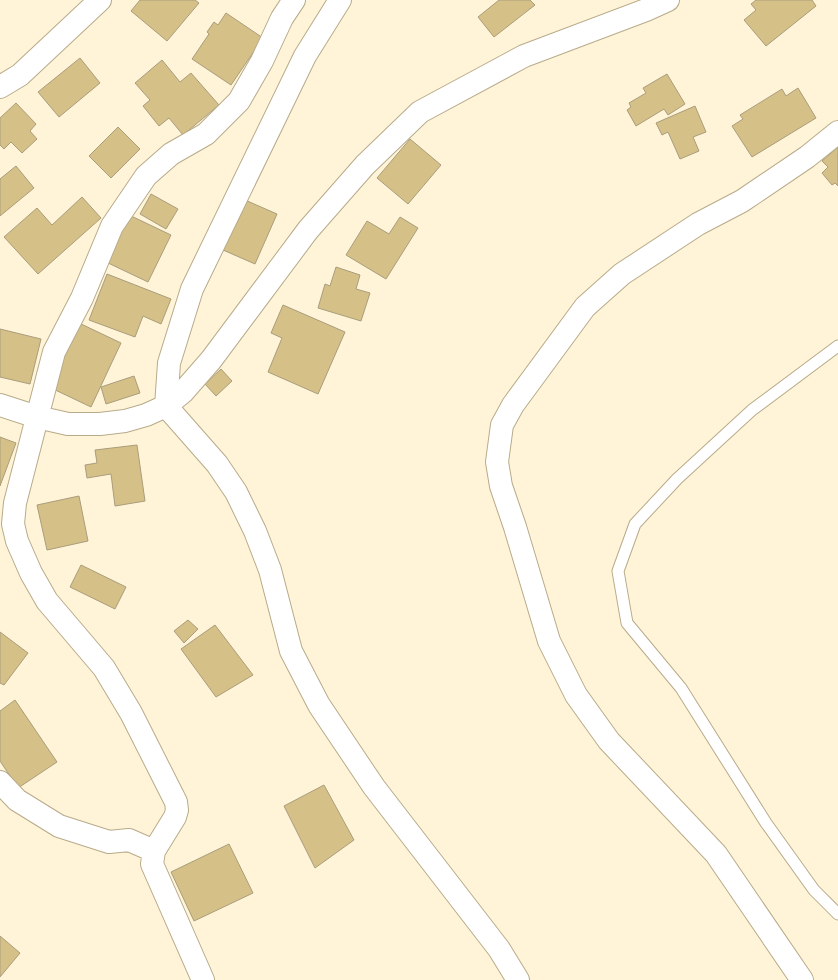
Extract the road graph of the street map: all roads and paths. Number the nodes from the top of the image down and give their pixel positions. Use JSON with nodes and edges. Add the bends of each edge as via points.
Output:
{"nodes":[{"id":1,"x":100,"y":0,"type":"edge"},
{"id":2,"x":294,"y":0,"type":"edge"},
{"id":3,"x":340,"y":0,"type":"edge"},
{"id":4,"x":668,"y":0,"type":"edge"},
{"id":5,"x":0,"y":87,"type":"edge"},
{"id":6,"x":838,"y":132,"type":"edge"},
{"id":7,"x":838,"y":346,"type":"edge"},
{"id":8,"x":0,"y":404,"type":"edge"},
{"id":9,"x":166,"y":406,"type":"junction"},
{"id":10,"x":38,"y":417,"type":"junction"},
{"id":11,"x":0,"y":782,"type":"edge"},
{"id":12,"x":154,"y":851,"type":"junction"},
{"id":13,"x":838,"y":914,"type":"edge"},
{"id":14,"x":203,"y":980,"type":"edge"},
{"id":15,"x":518,"y":980,"type":"edge"},
{"id":16,"x":802,"y":980,"type":"edge"}],
"edges":[{"from":1,"to":5,"type":"street","via":[[20,75]]},
{"from":2,"to":10,"type":"street","via":[[239,101],[206,134],[171,154],[146,176],[112,226],[82,298],[54,352]]},
{"from":3,"to":9,"type":"street","via":[[305,56],[192,289],[169,363]]},
{"from":4,"to":9,"type":"street","via":[[524,56],[420,112],[365,165],[308,230],[211,360],[183,392]]},
{"from":6,"to":16,"type":"street","via":[[742,202],[698,224],[622,274],[585,307],[502,425],[497,462],[501,486],[549,641],[576,695],[608,741],[716,854]]},
{"from":7,"to":13,"type":"lane","via":[[752,410],[677,479],[635,524],[618,571],[627,622],[681,688],[766,823],[814,890]]},
{"from":8,"to":10,"type":"street"},
{"from":9,"to":10,"type":"street","via":[[125,421],[100,424],[68,424]]},
{"from":9,"to":15,"type":"street","via":[[217,464],[236,492],[256,532],[270,570],[291,651],[319,705],[374,787],[499,949]]},
{"from":10,"to":12,"type":"street","via":[[15,504],[13,524],[17,541],[47,601],[104,668],[131,713],[173,795],[177,810],[175,817]]},
{"from":11,"to":12,"type":"street","via":[[17,800],[59,826],[108,842],[129,840]]},
{"from":12,"to":14,"type":"street","via":[[152,864],[155,872]]}]}
